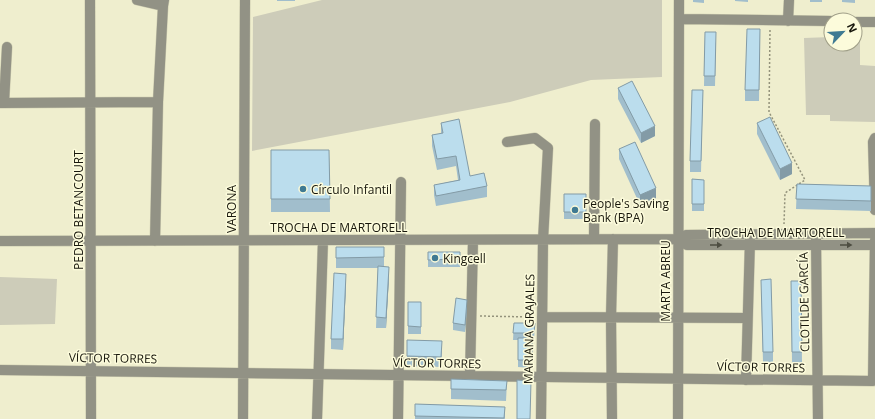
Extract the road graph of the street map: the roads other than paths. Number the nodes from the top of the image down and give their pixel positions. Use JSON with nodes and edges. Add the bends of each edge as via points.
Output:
{"nodes":[{"id":1,"x":90,"y":0,"type":"edge"},
{"id":2,"x":138,"y":0,"type":"edge"},
{"id":3,"x":245,"y":0,"type":"edge"},
{"id":4,"x":679,"y":0,"type":"edge"},
{"id":5,"x":789,"y":0,"type":"edge"},
{"id":6,"x":164,"y":3,"type":"edge"},
{"id":7,"x":679,"y":19,"type":"junction"},
{"id":8,"x":788,"y":20,"type":"junction"},
{"id":9,"x":823,"y":21,"type":"edge"},
{"id":10,"x":863,"y":22,"type":"edge"},
{"id":11,"x":875,"y":22,"type":"edge"},
{"id":12,"x":7,"y":47,"type":"dead end"},
{"id":13,"x":158,"y":102,"type":"junction"},
{"id":14,"x":2,"y":103,"type":"edge"},
{"id":15,"x":90,"y":103,"type":"junction"},
{"id":16,"x":595,"y":124,"type":"dead end"},
{"id":17,"x":875,"y":138,"type":"edge"},
{"id":18,"x":507,"y":142,"type":"dead end"},
{"id":19,"x":401,"y":182,"type":"dead end"},
{"id":20,"x":875,"y":210,"type":"edge"},
{"id":21,"x":816,"y":233,"type":"junction"},
{"id":22,"x":875,"y":233,"type":"edge"},
{"id":23,"x":750,"y":234,"type":"junction"},
{"id":24,"x":594,"y":239,"type":"junction"},
{"id":25,"x":613,"y":239,"type":"junction"},
{"id":26,"x":678,"y":239,"type":"junction"},
{"id":27,"x":243,"y":240,"type":"junction"},
{"id":28,"x":323,"y":240,"type":"junction"},
{"id":29,"x":401,"y":240,"type":"junction"},
{"id":30,"x":473,"y":240,"type":"junction"},
{"id":31,"x":543,"y":240,"type":"junction"},
{"id":32,"x":875,"y":240,"type":"edge"},
{"id":33,"x":0,"y":241,"type":"edge"},
{"id":34,"x":91,"y":241,"type":"junction"},
{"id":35,"x":155,"y":241,"type":"junction"},
{"id":36,"x":750,"y":245,"type":"junction"},
{"id":37,"x":816,"y":245,"type":"junction"},
{"id":38,"x":875,"y":245,"type":"edge"},
{"id":39,"x":542,"y":317,"type":"junction"},
{"id":40,"x":611,"y":317,"type":"junction"},
{"id":41,"x":678,"y":317,"type":"junction"},
{"id":42,"x":747,"y":318,"type":"junction"},
{"id":43,"x":0,"y":370,"type":"edge"},
{"id":44,"x":91,"y":371,"type":"junction"},
{"id":45,"x":243,"y":373,"type":"junction"},
{"id":46,"x":319,"y":374,"type":"junction"},
{"id":47,"x":399,"y":375,"type":"junction"},
{"id":48,"x":470,"y":376,"type":"junction"},
{"id":49,"x":542,"y":377,"type":"junction"},
{"id":50,"x":612,"y":378,"type":"junction"},
{"id":51,"x":678,"y":379,"type":"junction"},
{"id":52,"x":746,"y":380,"type":"junction"},
{"id":53,"x":817,"y":381,"type":"junction"},
{"id":54,"x":92,"y":419,"type":"edge"},
{"id":55,"x":242,"y":419,"type":"edge"},
{"id":56,"x":317,"y":419,"type":"edge"},
{"id":57,"x":398,"y":419,"type":"edge"},
{"id":58,"x":541,"y":419,"type":"edge"},
{"id":59,"x":612,"y":419,"type":"edge"},
{"id":60,"x":678,"y":419,"type":"edge"},
{"id":61,"x":818,"y":419,"type":"edge"}],
"edges":[{"from":1,"to":15,"type":"street","name":"PEDRO BETANCOURT"},
{"from":2,"to":6,"type":"street"},
{"from":3,"to":27,"type":"street","name":"VARONA"},
{"from":4,"to":7,"type":"street","name":"MARTA ABREU"},
{"from":5,"to":8,"type":"street"},
{"from":6,"to":13,"type":"street"},
{"from":7,"to":8,"type":"street"},
{"from":7,"to":26,"type":"street","name":"MARTA ABREU"},
{"from":8,"to":9,"type":"street"},
{"from":10,"to":11,"type":"street"},
{"from":12,"to":14,"type":"street"},
{"from":13,"to":15,"type":"street"},
{"from":13,"to":35,"type":"street"},
{"from":14,"to":15,"type":"street"},
{"from":15,"to":34,"type":"street","name":"PEDRO BETANCOURT"},
{"from":16,"to":24,"type":"street"},
{"from":17,"to":20,"type":"street"},
{"from":18,"to":31,"type":"street","name":"MARIANA GRAJALES","via":[[535,138],[548,148]]},
{"from":19,"to":29,"type":"street"},
{"from":21,"to":22,"type":"street","name":"TROCHA DE MARTORELL"},
{"from":21,"to":23,"type":"street","name":"TROCHA DE MARTORELL"},
{"from":21,"to":37,"type":"street","name":"CLOTILDE GARCÍA"},
{"from":23,"to":26,"type":"street","name":"TROCHA DE MARTORELL","via":[[686,235]]},
{"from":23,"to":36,"type":"street"},
{"from":24,"to":25,"type":"street","name":"TROCHA DE MARTORELL"},
{"from":24,"to":31,"type":"street","name":"TROCHA DE MARTORELL"},
{"from":25,"to":26,"type":"street","name":"TROCHA DE MARTORELL"},
{"from":25,"to":40,"type":"street"},
{"from":26,"to":36,"type":"street","name":"TROCHA DE MARTORELL","one_way":true,"via":[[687,245]]},
{"from":26,"to":41,"type":"street","name":"MARTA ABREU"},
{"from":27,"to":28,"type":"street","name":"TROCHA DE MARTORELL"},
{"from":27,"to":35,"type":"street","name":"TROCHA DE MARTORELL"},
{"from":27,"to":45,"type":"street","name":"VARONA"},
{"from":28,"to":29,"type":"street","name":"TROCHA DE MARTORELL"},
{"from":28,"to":46,"type":"street"},
{"from":29,"to":30,"type":"street","name":"TROCHA DE MARTORELL"},
{"from":29,"to":47,"type":"street"},
{"from":30,"to":31,"type":"street","name":"TROCHA DE MARTORELL"},
{"from":30,"to":48,"type":"street"},
{"from":31,"to":39,"type":"street","name":"MARIANA GRAJALES"},
{"from":32,"to":38,"type":"street"},
{"from":33,"to":34,"type":"street","name":"TROCHA DE MARTORELL"},
{"from":34,"to":35,"type":"street","name":"TROCHA DE MARTORELL"},
{"from":34,"to":44,"type":"street","name":"PEDRO BETANCOURT"},
{"from":36,"to":37,"type":"street","name":"TROCHA DE MARTORELL"},
{"from":36,"to":42,"type":"street"},
{"from":37,"to":38,"type":"street","name":"TROCHA DE MARTORELL","one_way":true},
{"from":37,"to":53,"type":"street","name":"CLOTILDE GARCÍA"},
{"from":38,"to":53,"type":"street","name":"VÍCTOR TORRES","via":[[873,381]]},
{"from":39,"to":40,"type":"street"},
{"from":39,"to":49,"type":"street","name":"MARIANA GRAJALES"},
{"from":40,"to":41,"type":"street"},
{"from":40,"to":50,"type":"street"},
{"from":41,"to":42,"type":"street"},
{"from":41,"to":51,"type":"street","name":"MARTA ABREU"},
{"from":42,"to":52,"type":"street"},
{"from":43,"to":44,"type":"street","name":"VÍCTOR TORRES"},
{"from":44,"to":45,"type":"street","name":"VÍCTOR TORRES"},
{"from":44,"to":54,"type":"street","name":"PEDRO BETANCOURT"},
{"from":45,"to":46,"type":"street","name":"VÍCTOR TORRES"},
{"from":45,"to":55,"type":"street","name":"VARONA"},
{"from":46,"to":47,"type":"street","name":"VÍCTOR TORRES"},
{"from":46,"to":56,"type":"street"},
{"from":47,"to":48,"type":"street","name":"VÍCTOR TORRES"},
{"from":47,"to":57,"type":"street"},
{"from":48,"to":49,"type":"street","name":"VÍCTOR TORRES"},
{"from":49,"to":50,"type":"street","name":"VÍCTOR TORRES"},
{"from":49,"to":58,"type":"street","name":"MARIANA GRAJALES"},
{"from":50,"to":51,"type":"street","name":"VÍCTOR TORRES"},
{"from":50,"to":59,"type":"street"},
{"from":51,"to":52,"type":"street","name":"VÍCTOR TORRES"},
{"from":51,"to":60,"type":"street","name":"MARTA ABREU"},
{"from":52,"to":53,"type":"street","name":"VÍCTOR TORRES"},
{"from":53,"to":61,"type":"street","name":"CLOTILDE GARCÍA"}]}
